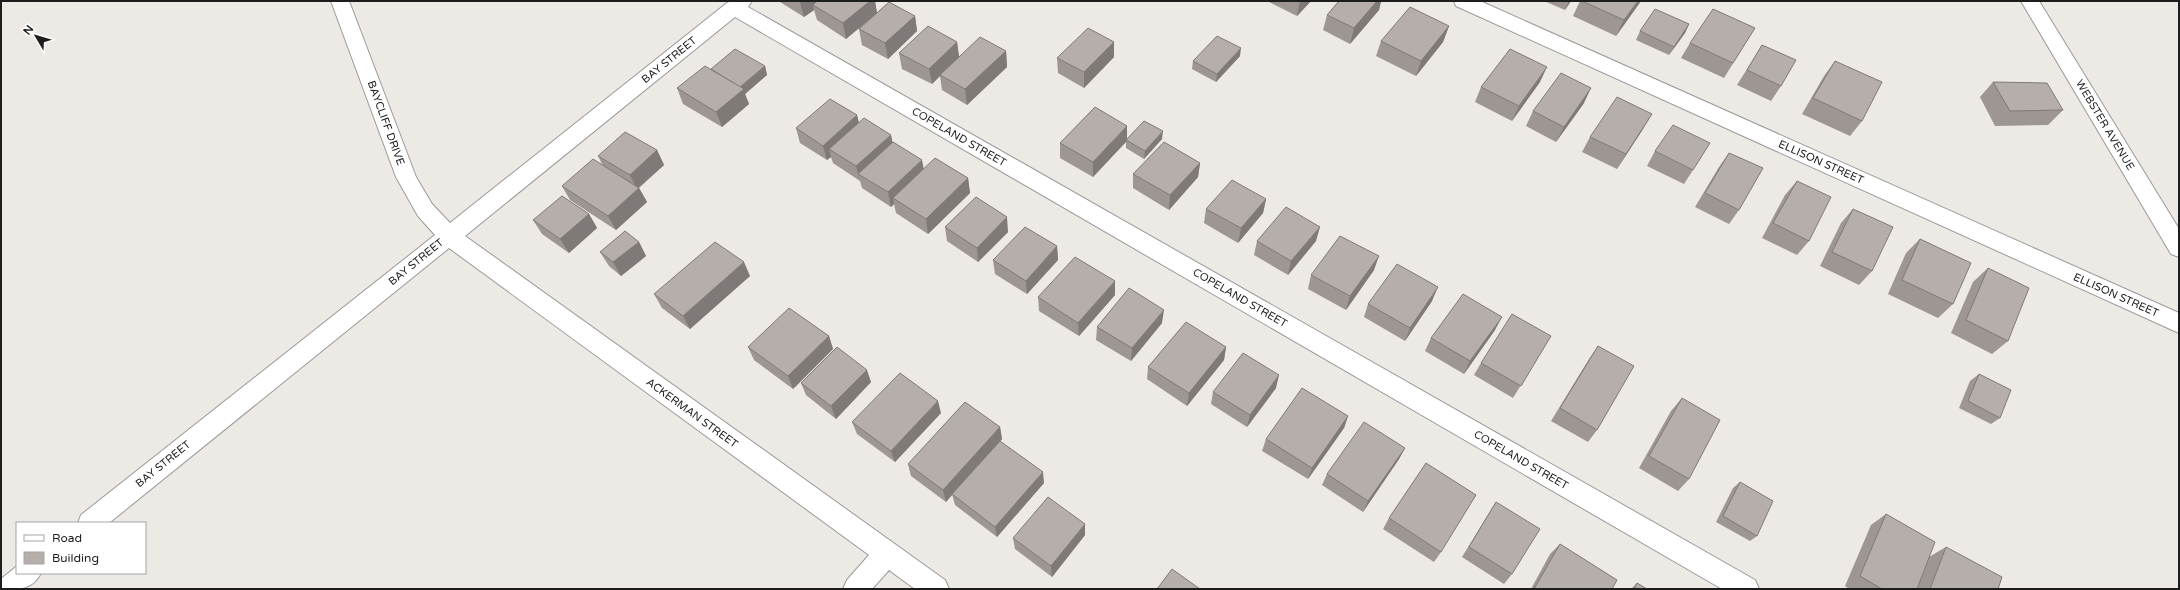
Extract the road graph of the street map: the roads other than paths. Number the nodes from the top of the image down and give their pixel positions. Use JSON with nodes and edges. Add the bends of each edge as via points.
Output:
{"nodes":[{"id":1,"x":340,"y":1,"type":"edge"},
{"id":2,"x":1463,"y":1,"type":"edge"},
{"id":3,"x":2030,"y":1,"type":"edge"},
{"id":4,"x":738,"y":4,"type":"edge"},
{"id":5,"x":449,"y":236,"type":"junction"},
{"id":6,"x":2179,"y":248,"type":"edge"},
{"id":7,"x":2179,"y":323,"type":"edge"},
{"id":8,"x":91,"y":522,"type":"edge"},
{"id":9,"x":886,"y":554,"type":"junction"},
{"id":10,"x":27,"y":574,"type":"edge"},
{"id":11,"x":8,"y":589,"type":"edge"},
{"id":12,"x":856,"y":589,"type":"edge"},
{"id":13,"x":936,"y":589,"type":"edge"},
{"id":14,"x":1746,"y":589,"type":"edge"}],
"edges":[{"from":1,"to":5,"type":"street","name":"BAYCLIFF DRIVE","via":[[406,177],[418,202]]},
{"from":2,"to":7,"type":"street","name":"ELLISON STREET"},
{"from":3,"to":6,"type":"street","name":"WEBSTER AVENUE"},
{"from":4,"to":5,"type":"street","name":"BAY STREET"},
{"from":4,"to":14,"type":"street","name":"COPELAND STREET"},
{"from":5,"to":8,"type":"street","name":"BAY STREET"},
{"from":5,"to":9,"type":"street","name":"ACKERMAN STREET"},
{"from":9,"to":12,"type":"street"},
{"from":9,"to":13,"type":"street","name":"ACKERMAN STREET"},
{"from":10,"to":11,"type":"street"}]}
